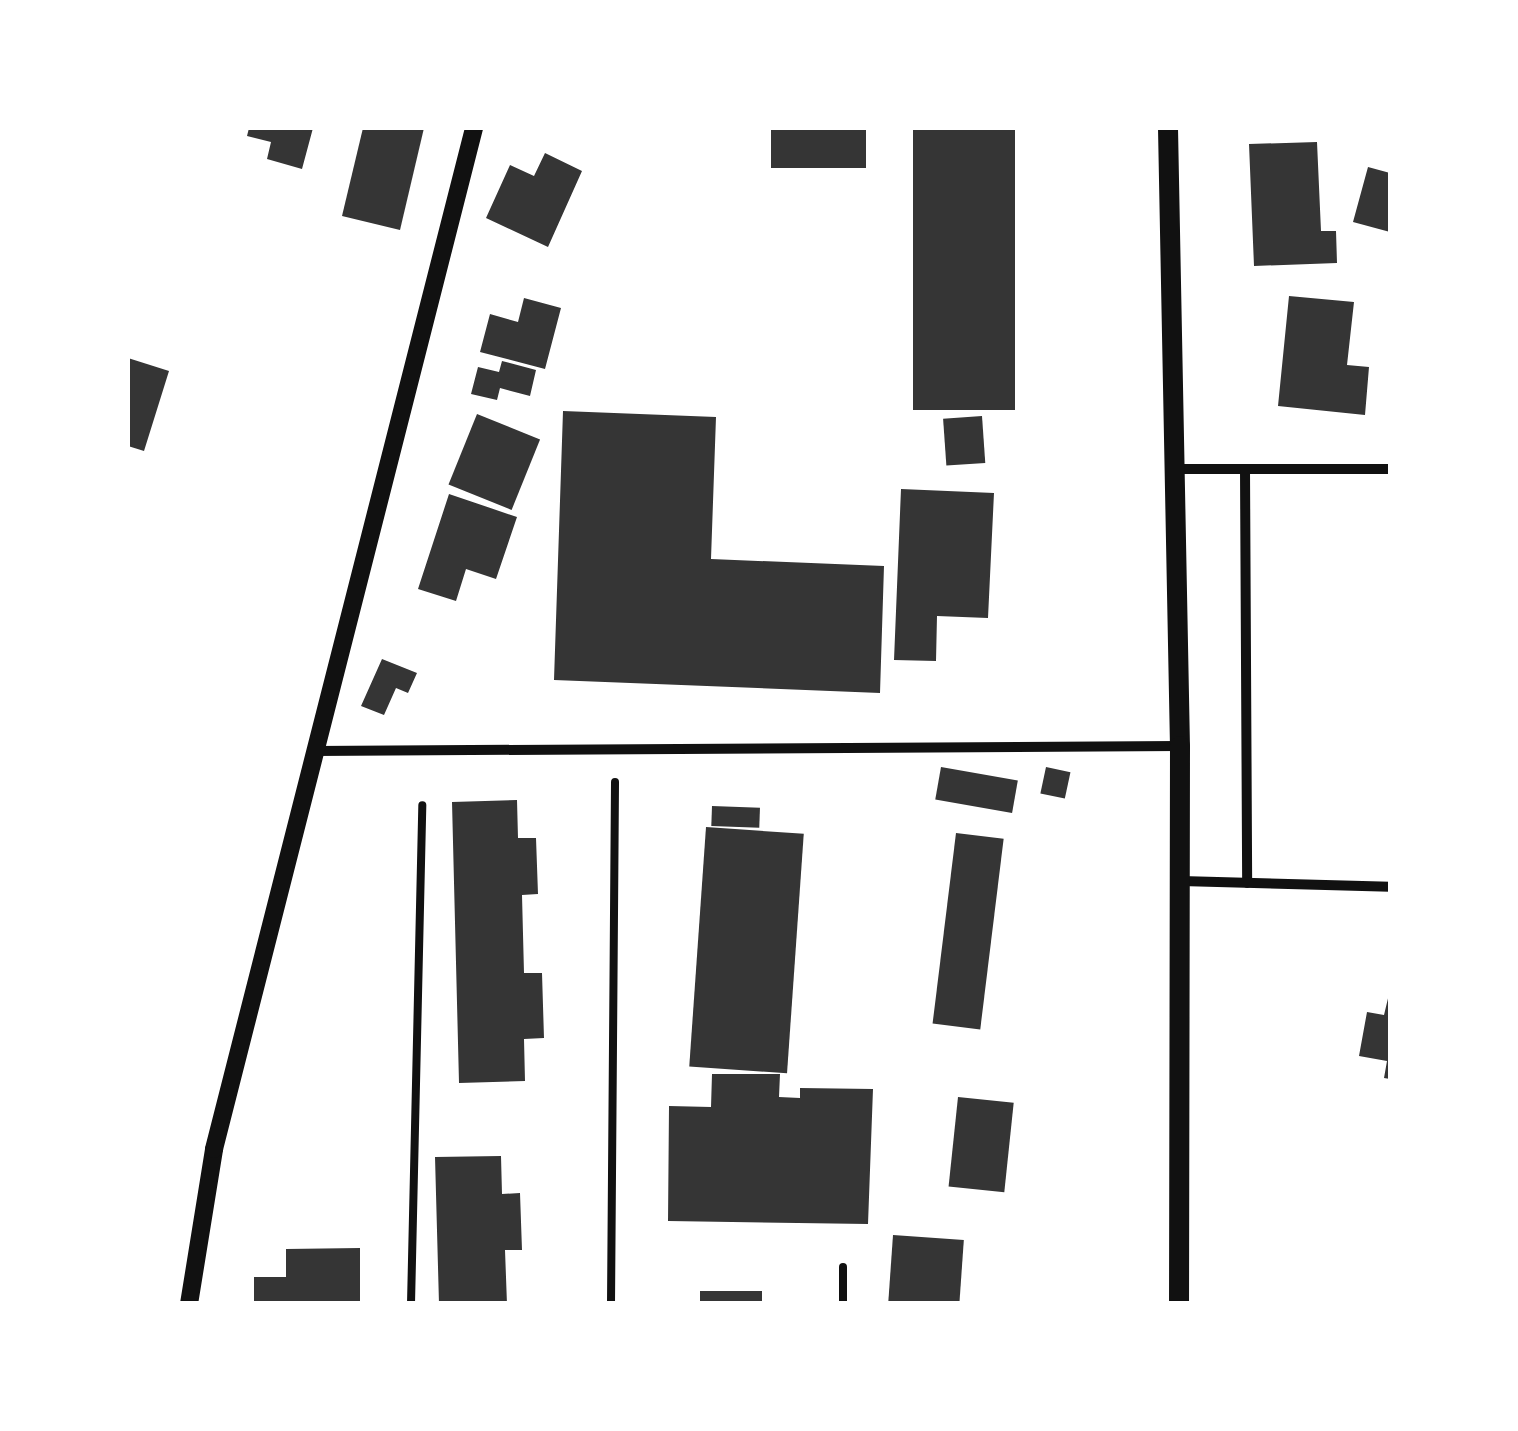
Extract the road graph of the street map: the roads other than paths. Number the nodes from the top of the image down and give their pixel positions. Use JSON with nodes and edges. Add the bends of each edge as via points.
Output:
{"nodes":[{"id":1,"x":474,"y":128,"type":"edge"},
{"id":2,"x":1168,"y":128,"type":"edge"},
{"id":3,"x":1171,"y":469,"type":"junction"},
{"id":4,"x":1245,"y":469,"type":"junction"},
{"id":5,"x":1390,"y":469,"type":"edge"},
{"id":6,"x":1180,"y":746,"type":"junction"},
{"id":7,"x":314,"y":751,"type":"junction"},
{"id":8,"x":615,"y":782,"type":"dead end"},
{"id":9,"x":422,"y":805,"type":"dead end"},
{"id":10,"x":1181,"y":880,"type":"junction"},
{"id":11,"x":1247,"y":882,"type":"junction"},
{"id":12,"x":1390,"y":887,"type":"edge"},
{"id":13,"x":843,"y":1267,"type":"dead end"},
{"id":14,"x":189,"y":1304,"type":"edge"},
{"id":15,"x":411,"y":1304,"type":"edge"},
{"id":16,"x":611,"y":1304,"type":"edge"},
{"id":17,"x":843,"y":1304,"type":"edge"},
{"id":18,"x":1179,"y":1304,"type":"edge"}],
"edges":[{"from":1,"to":7,"type":"street"},
{"from":2,"to":3,"type":"main road"},
{"from":3,"to":4,"type":"street"},
{"from":3,"to":6,"type":"main road"},
{"from":4,"to":5,"type":"street"},
{"from":4,"to":11,"type":"street"},
{"from":6,"to":7,"type":"street"},
{"from":6,"to":10,"type":"main road"},
{"from":7,"to":14,"type":"street","via":[[214,1149]]},
{"from":8,"to":16,"type":"lane"},
{"from":9,"to":15,"type":"lane"},
{"from":10,"to":11,"type":"street"},
{"from":10,"to":18,"type":"main road"},
{"from":11,"to":12,"type":"street"},
{"from":13,"to":17,"type":"lane"}]}
